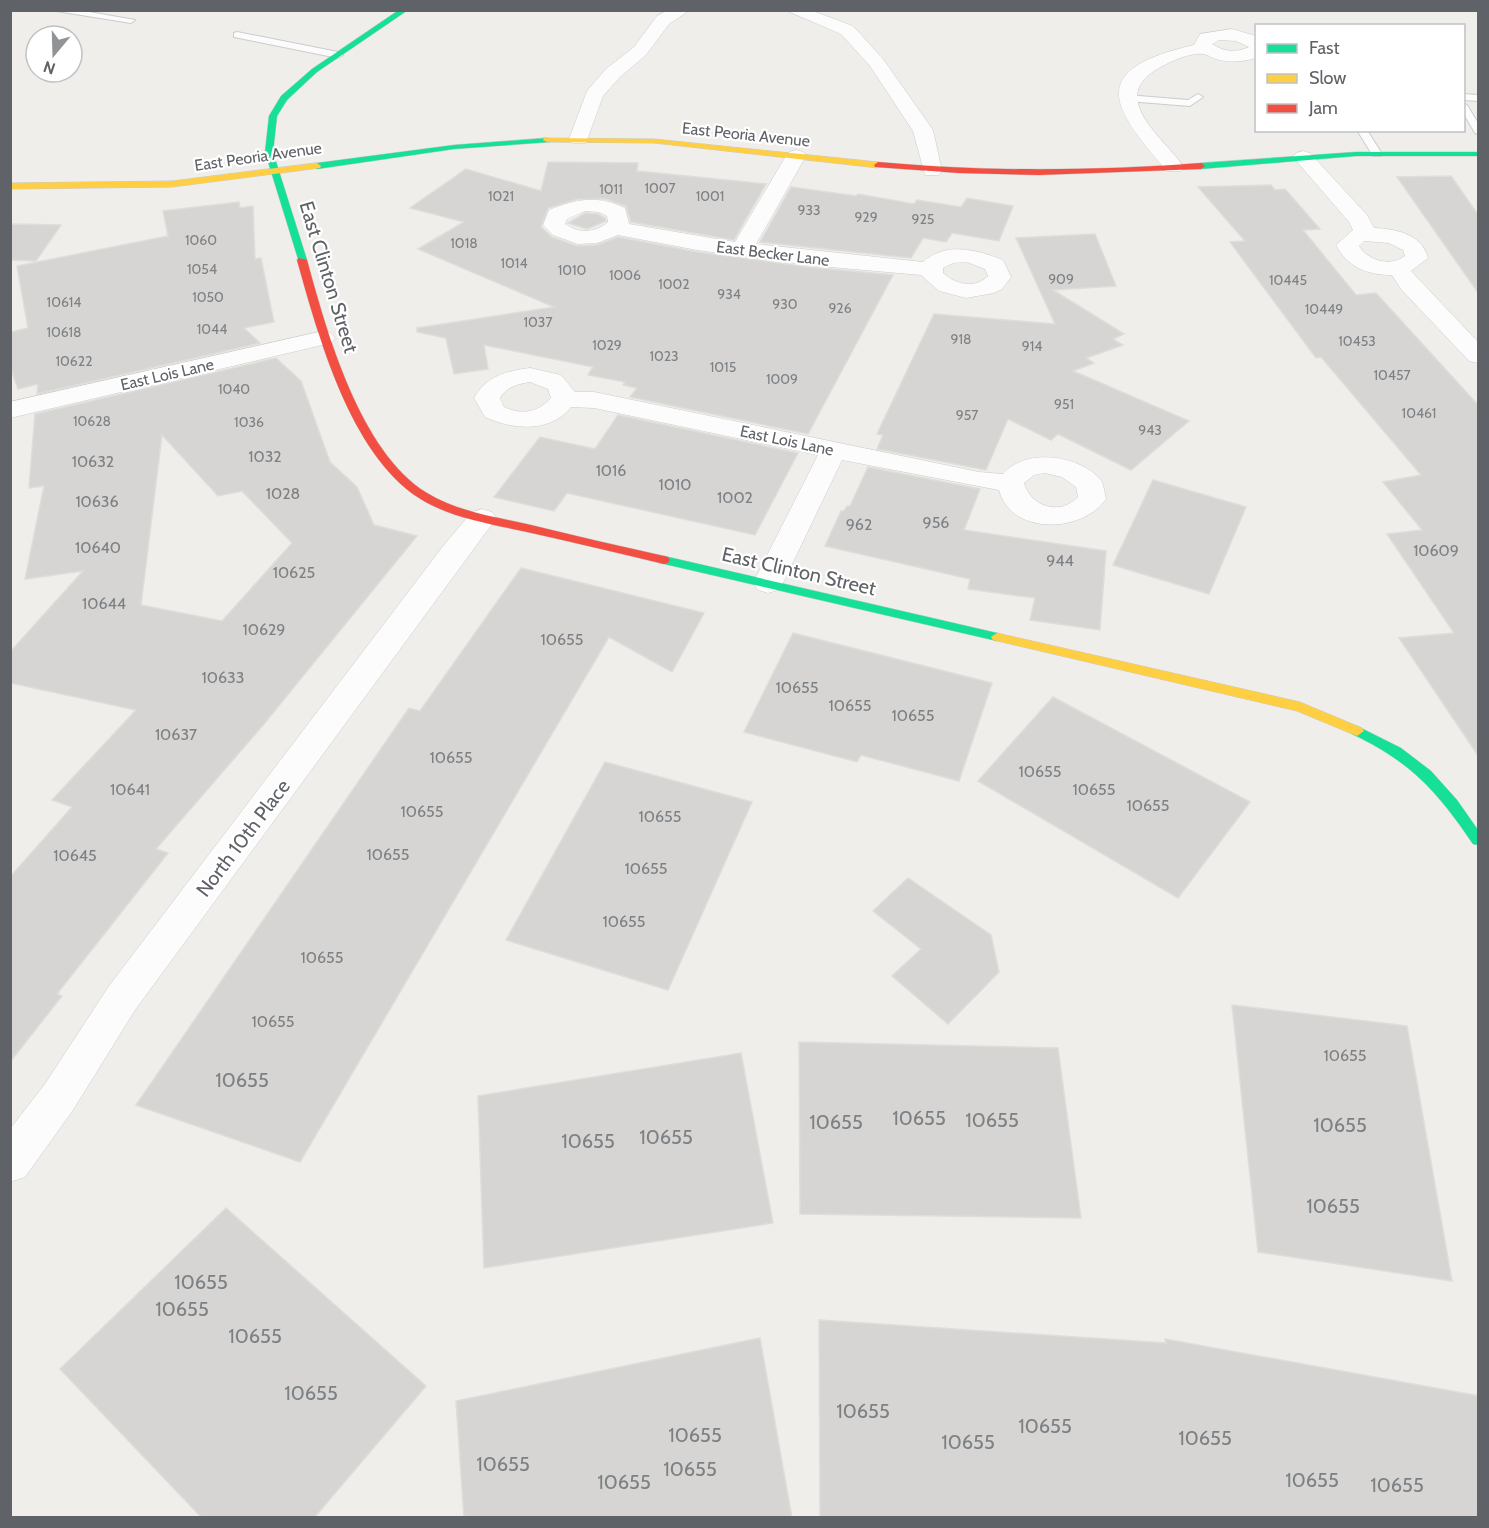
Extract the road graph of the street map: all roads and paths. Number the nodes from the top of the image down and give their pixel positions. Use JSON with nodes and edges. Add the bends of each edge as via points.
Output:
{"nodes":[{"id":1,"x":54,"y":10,"type":"edge"},
{"id":2,"x":405,"y":10,"type":"edge"},
{"id":3,"x":682,"y":10,"type":"edge"},
{"id":4,"x":793,"y":10,"type":"edge"},
{"id":5,"x":1239,"y":17,"type":"dead end"},
{"id":6,"x":131,"y":20,"type":"dead end"},
{"id":7,"x":237,"y":34,"type":"dead end"},
{"id":8,"x":1230,"y":34,"type":"junction"},
{"id":9,"x":1255,"y":43,"type":"edge"},
{"id":10,"x":1206,"y":48,"type":"junction"},
{"id":11,"x":1255,"y":51,"type":"edge"},
{"id":12,"x":338,"y":55,"type":"junction"},
{"id":13,"x":1127,"y":98,"type":"junction"},
{"id":14,"x":1193,"y":103,"type":"dead end"},
{"id":15,"x":1465,"y":109,"type":"edge"},
{"id":16,"x":1479,"y":131,"type":"edge"},
{"id":17,"x":1363,"y":132,"type":"edge"},
{"id":18,"x":579,"y":139,"type":"junction"},
{"id":19,"x":1377,"y":154,"type":"junction"},
{"id":20,"x":1479,"y":154,"type":"edge"},
{"id":21,"x":796,"y":156,"type":"junction"},
{"id":22,"x":1303,"y":157,"type":"junction"},
{"id":23,"x":1174,"y":167,"type":"junction"},
{"id":24,"x":276,"y":170,"type":"junction"},
{"id":25,"x":932,"y":171,"type":"junction"},
{"id":26,"x":10,"y":186,"type":"edge"},
{"id":27,"x":615,"y":228,"type":"dead end"},
{"id":28,"x":742,"y":249,"type":"junction"},
{"id":29,"x":931,"y":269,"type":"dead end"},
{"id":30,"x":322,"y":338,"type":"junction"},
{"id":31,"x":1479,"y":356,"type":"edge"},
{"id":32,"x":564,"y":399,"type":"dead end"},
{"id":33,"x":10,"y":410,"type":"edge"},
{"id":34,"x":834,"y":450,"type":"junction"},
{"id":35,"x":1010,"y":483,"type":"dead end"},
{"id":36,"x":482,"y":518,"type":"junction"},
{"id":37,"x":768,"y":583,"type":"junction"},
{"id":38,"x":1479,"y":840,"type":"edge"},
{"id":39,"x":10,"y":1163,"type":"edge"}],
"edges":[{"from":1,"to":6,"type":"lane"},
{"from":2,"to":12,"type":"street","name":"East Clinton Street"},
{"from":3,"to":18,"type":"street","via":[[663,20],[640,51],[594,95]]},
{"from":4,"to":25,"type":"street","via":[[847,30],[877,63],[923,130]]},
{"from":5,"to":8,"type":"street"},
{"from":7,"to":12,"type":"lane"},
{"from":8,"to":9,"type":"street"},
{"from":8,"to":10,"type":"street","via":[[1206,38]]},
{"from":10,"to":11,"type":"street","via":[[1235,56]]},
{"from":10,"to":13,"type":"street","via":[[1186,51],[1146,68],[1129,87]]},
{"from":12,"to":24,"type":"street","name":"East Clinton Street","via":[[298,84],[275,111],[269,143]]},
{"from":13,"to":14,"type":"lane"},
{"from":13,"to":23,"type":"street","via":[[1140,123]]},
{"from":15,"to":16,"type":"lane"},
{"from":17,"to":19,"type":"lane"},
{"from":18,"to":21,"type":"street","name":"East Peoria Avenue","via":[[694,144]]},
{"from":18,"to":24,"type":"street","name":"East Peoria Avenue","via":[[458,146]]},
{"from":19,"to":20,"type":"street","name":"East Peoria Avenue"},
{"from":19,"to":22,"type":"street","name":"East Peoria Avenue"},
{"from":21,"to":25,"type":"street","name":"East Peoria Avenue"},
{"from":21,"to":28,"type":"street"},
{"from":22,"to":23,"type":"street","name":"East Peoria Avenue"},
{"from":22,"to":31,"type":"street","via":[[1359,220],[1366,234],[1398,239],[1414,248],[1417,258],[1398,268]]},
{"from":23,"to":25,"type":"street","name":"East Peoria Avenue","via":[[1013,174]]},
{"from":24,"to":26,"type":"street","name":"East Peoria Avenue","via":[[141,186]]},
{"from":24,"to":30,"type":"street","name":"East Clinton Street"},
{"from":27,"to":28,"type":"street","name":"East Becker Lane"},
{"from":28,"to":29,"type":"street","name":"East Becker Lane"},
{"from":30,"to":33,"type":"street","name":"East Lois Lane"},
{"from":30,"to":36,"type":"street","name":"East Clinton Street","via":[[366,433],[388,462],[423,495]]},
{"from":32,"to":34,"type":"street","name":"East Lois Lane","via":[[594,400]]},
{"from":34,"to":35,"type":"street","name":"East Lois Lane"},
{"from":34,"to":37,"type":"street"},
{"from":36,"to":37,"type":"street","name":"East Clinton Street"},
{"from":36,"to":39,"type":"street","name":"North 10th Place","via":[[122,998],[47,1115]]},
{"from":37,"to":38,"type":"street","name":"East Clinton Street","via":[[1300,707],[1413,761]]}]}
